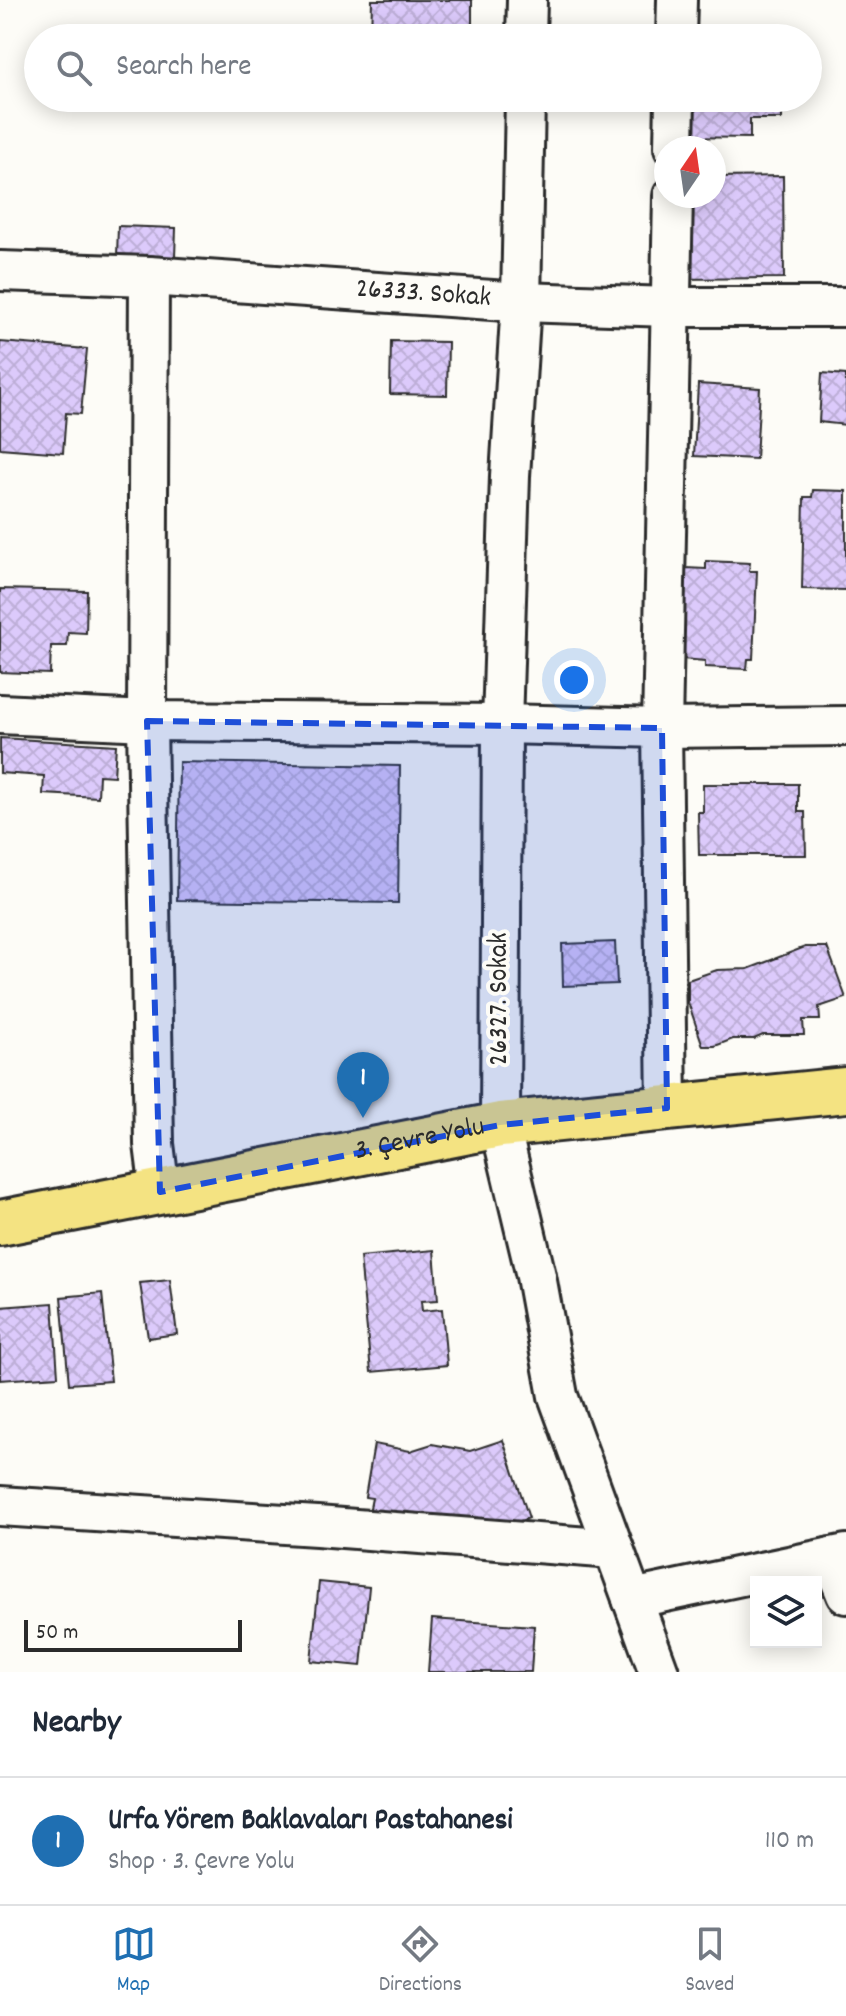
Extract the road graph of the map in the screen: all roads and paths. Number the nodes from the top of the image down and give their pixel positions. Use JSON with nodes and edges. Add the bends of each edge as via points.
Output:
{"nodes":[{"id":1,"x":527,"y":0,"type":"edge"},
{"id":2,"x":677,"y":0,"type":"edge"},
{"id":3,"x":526,"y":24,"type":"edge"},
{"id":4,"x":676,"y":24,"type":"edge"},
{"id":5,"x":525,"y":112,"type":"edge"},
{"id":6,"x":675,"y":112,"type":"edge"},
{"id":7,"x":674,"y":136,"type":"edge"},
{"id":8,"x":673,"y":208,"type":"edge"},
{"id":9,"x":0,"y":271,"type":"edge"},
{"id":10,"x":149,"y":276,"type":"junction"},
{"id":11,"x":521,"y":302,"type":"junction"},
{"id":12,"x":670,"y":307,"type":"junction"},
{"id":13,"x":846,"y":307,"type":"edge"},
{"id":14,"x":0,"y":714,"type":"edge"},
{"id":15,"x":147,"y":721,"type":"junction"},
{"id":16,"x":502,"y":724,"type":"junction"},
{"id":17,"x":846,"y":726,"type":"edge"},
{"id":18,"x":662,"y":728,"type":"junction"},
{"id":19,"x":846,"y":1090,"type":"edge"},
{"id":20,"x":667,"y":1108,"type":"junction"},
{"id":21,"x":500,"y":1125,"type":"junction"},
{"id":22,"x":160,"y":1192,"type":"junction"},
{"id":23,"x":0,"y":1223,"type":"edge"},
{"id":24,"x":0,"y":1506,"type":"edge"},
{"id":25,"x":614,"y":1549,"type":"junction"},
{"id":26,"x":838,"y":1556,"type":"edge"},
{"id":27,"x":846,"y":1594,"type":"edge"},
{"id":28,"x":632,"y":1599,"type":"junction"},
{"id":29,"x":659,"y":1672,"type":"edge"}],
"edges":[{"from":1,"to":3,"type":"street"},
{"from":2,"to":4,"type":"street"},
{"from":5,"to":11,"type":"street","name":"26327. Sokak"},
{"from":6,"to":7,"type":"street"},
{"from":8,"to":12,"type":"street"},
{"from":9,"to":10,"type":"street","name":"26333. Sokak"},
{"from":10,"to":11,"type":"street","name":"26333. Sokak"},
{"from":10,"to":15,"type":"street"},
{"from":11,"to":12,"type":"street","name":"26333. Sokak"},
{"from":11,"to":16,"type":"street","name":"26327. Sokak"},
{"from":12,"to":13,"type":"street","name":"26333. Sokak"},
{"from":12,"to":18,"type":"street"},
{"from":14,"to":15,"type":"street"},
{"from":15,"to":16,"type":"street"},
{"from":15,"to":22,"type":"street","via":[[154,1144]]},
{"from":16,"to":18,"type":"street"},
{"from":16,"to":21,"type":"street","name":"26327. Sokak"},
{"from":17,"to":18,"type":"street"},
{"from":18,"to":20,"type":"street"},
{"from":19,"to":20,"type":"main road","name":"3. Çevre Yolu"},
{"from":20,"to":21,"type":"main road","name":"3. Çevre Yolu"},
{"from":21,"to":22,"type":"main road","name":"3. Çevre Yolu"},
{"from":21,"to":25,"type":"street","name":"26327. Sokak","via":[[558,1396]]},
{"from":22,"to":23,"type":"main road","name":"3. Çevre Yolu"},
{"from":24,"to":25,"type":"street"},
{"from":25,"to":28,"type":"street","name":"26327. Sokak"},
{"from":26,"to":27,"type":"street"},
{"from":26,"to":28,"type":"street"},
{"from":28,"to":29,"type":"street","name":"26327. Sokak"}]}
